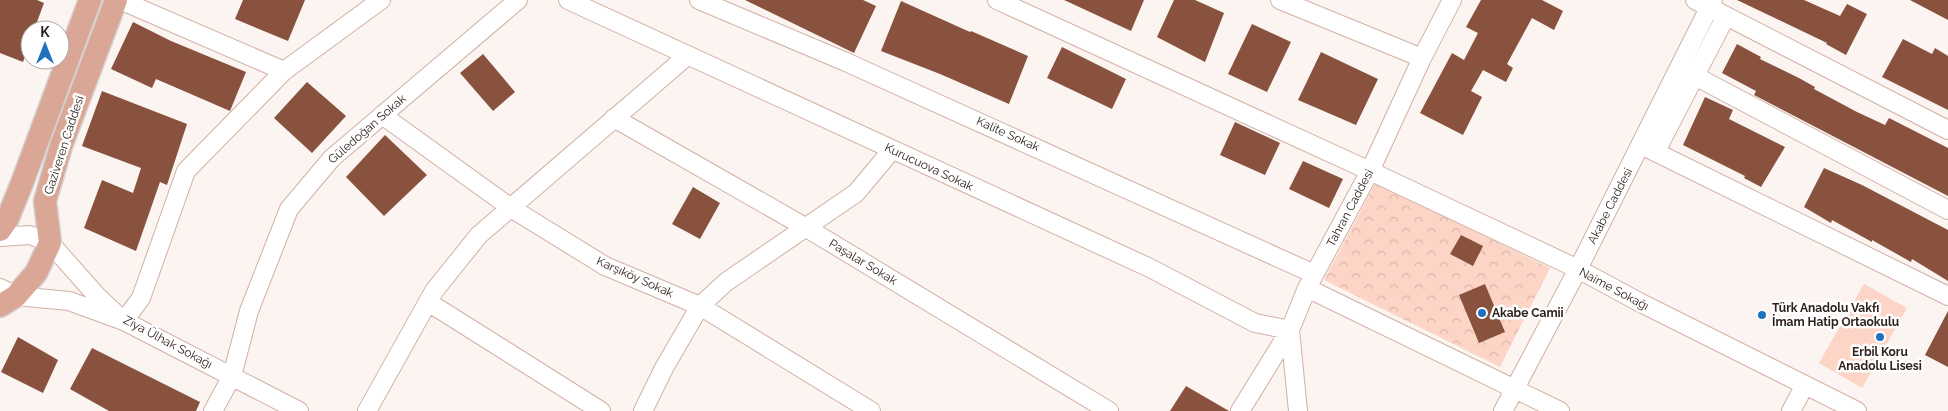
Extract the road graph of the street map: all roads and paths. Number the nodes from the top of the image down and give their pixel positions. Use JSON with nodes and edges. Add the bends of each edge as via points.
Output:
{"nodes":[{"id":1,"x":90,"y":0,"type":"edge"},
{"id":2,"x":116,"y":0,"type":"edge"},
{"id":3,"x":120,"y":0,"type":"edge"},
{"id":4,"x":381,"y":0,"type":"edge"},
{"id":5,"x":518,"y":0,"type":"edge"},
{"id":6,"x":570,"y":0,"type":"edge"},
{"id":7,"x":699,"y":0,"type":"edge"},
{"id":8,"x":997,"y":0,"type":"edge"},
{"id":9,"x":1280,"y":0,"type":"edge"},
{"id":10,"x":1452,"y":0,"type":"edge"},
{"id":11,"x":1706,"y":2,"type":"edge"},
{"id":12,"x":1726,"y":16,"type":"junction"},
{"id":13,"x":687,"y":56,"type":"junction"},
{"id":14,"x":1422,"y":58,"type":"junction"},
{"id":15,"x":284,"y":71,"type":"junction"},
{"id":16,"x":1695,"y":76,"type":"junction"},
{"id":17,"x":382,"y":116,"type":"junction"},
{"id":18,"x":614,"y":118,"type":"junction"},
{"id":19,"x":1948,"y":130,"type":"edge"},
{"id":20,"x":1648,"y":148,"type":"junction"},
{"id":21,"x":892,"y":150,"type":"junction"},
{"id":22,"x":1370,"y":171,"type":"junction"},
{"id":23,"x":511,"y":208,"type":"junction"},
{"id":24,"x":1948,"y":210,"type":"edge"},
{"id":25,"x":805,"y":227,"type":"junction"},
{"id":26,"x":0,"y":230,"type":"edge"},
{"id":27,"x":0,"y":237,"type":"edge"},
{"id":28,"x":50,"y":243,"type":"junction"},
{"id":29,"x":1578,"y":269,"type":"junction"},
{"id":30,"x":1310,"y":281,"type":"junction"},
{"id":31,"x":1948,"y":296,"type":"edge"},
{"id":32,"x":5,"y":297,"type":"edge"},
{"id":33,"x":428,"y":302,"type":"junction"},
{"id":34,"x":700,"y":306,"type":"junction"},
{"id":35,"x":124,"y":321,"type":"junction"},
{"id":36,"x":1290,"y":330,"type":"junction"},
{"id":37,"x":232,"y":376,"type":"junction"},
{"id":38,"x":1805,"y":385,"type":"junction"},
{"id":39,"x":1514,"y":389,"type":"junction"},
{"id":40,"x":213,"y":411,"type":"edge"},
{"id":41,"x":299,"y":411,"type":"edge"},
{"id":42,"x":368,"y":411,"type":"edge"},
{"id":43,"x":601,"y":411,"type":"edge"},
{"id":44,"x":643,"y":411,"type":"edge"},
{"id":45,"x":871,"y":411,"type":"edge"},
{"id":46,"x":1109,"y":411,"type":"edge"},
{"id":47,"x":1240,"y":411,"type":"edge"},
{"id":48,"x":1298,"y":411,"type":"edge"},
{"id":49,"x":1502,"y":411,"type":"edge"},
{"id":50,"x":1560,"y":411,"type":"edge"},
{"id":51,"x":1791,"y":411,"type":"edge"},
{"id":52,"x":1857,"y":411,"type":"edge"}],
"edges":[{"from":1,"to":26,"type":"main road","name":"Gaziveren Caddesi","via":[[22,183]]},
{"from":2,"to":28,"type":"main road","name":"Gaziveren Caddesi","via":[[61,146],[46,201]]},
{"from":3,"to":15,"type":"street"},
{"from":4,"to":15,"type":"street"},
{"from":5,"to":17,"type":"street","name":"Güledoğan Sokak"},
{"from":6,"to":13,"type":"street","name":"Kurucuova Sokak"},
{"from":7,"to":30,"type":"street","name":"Kalite Sokak","via":[[855,66]]},
{"from":8,"to":22,"type":"street","name":"Naime Sokağı"},
{"from":9,"to":14,"type":"street"},
{"from":10,"to":14,"type":"street","name":"Tahran Caddesi"},
{"from":11,"to":12,"type":"street"},
{"from":11,"to":20,"type":"street","name":"Akabe Caddesi"},
{"from":12,"to":16,"type":"street"},
{"from":12,"to":19,"type":"street"},
{"from":13,"to":18,"type":"street"},
{"from":13,"to":21,"type":"street","name":"Kurucuova Sokak"},
{"from":14,"to":22,"type":"street","name":"Tahran Caddesi"},
{"from":15,"to":35,"type":"street","via":[[186,171],[141,298]]},
{"from":16,"to":20,"type":"street"},
{"from":16,"to":24,"type":"street"},
{"from":17,"to":23,"type":"street","name":"Karşıköy Sokak"},
{"from":17,"to":37,"type":"street","name":"Güledoğan Sokak","via":[[332,158],[289,210],[249,312]]},
{"from":18,"to":23,"type":"street"},
{"from":18,"to":25,"type":"street","name":"Paşalar Sokak"},
{"from":20,"to":29,"type":"street","name":"Akabe Caddesi"},
{"from":20,"to":31,"type":"street"},
{"from":21,"to":25,"type":"street","via":[[856,193]]},
{"from":21,"to":36,"type":"street","name":"Kurucuova Sokak","via":[[1150,268],[1255,323]]},
{"from":22,"to":29,"type":"street","name":"Naime Sokağı"},
{"from":22,"to":30,"type":"street","name":"Tahran Caddesi"},
{"from":23,"to":33,"type":"street","via":[[479,235]]},
{"from":23,"to":34,"type":"street","name":"Karşıköy Sokak","via":[[605,266]]},
{"from":25,"to":34,"type":"street","via":[[726,282]]},
{"from":25,"to":46,"type":"street","name":"Paşalar Sokak"},
{"from":27,"to":28,"type":"street","via":[[30,235]]},
{"from":28,"to":32,"type":"main road","via":[[36,273]]},
{"from":28,"to":35,"type":"street","name":"Ziya Ülhak Sokağı"},
{"from":29,"to":38,"type":"street","name":"Naime Sokağı"},
{"from":29,"to":39,"type":"street","name":"Akabe Caddesi"},
{"from":30,"to":36,"type":"street","name":"Tahran Caddesi"},
{"from":30,"to":39,"type":"street","name":"Kalite Sokak"},
{"from":32,"to":35,"type":"street","via":[[69,301]]},
{"from":33,"to":42,"type":"street"},
{"from":33,"to":43,"type":"street"},
{"from":34,"to":44,"type":"street"},
{"from":34,"to":45,"type":"street","name":"Karşıköy Sokak"},
{"from":35,"to":37,"type":"street","name":"Ziya Ülhak Sokağı"},
{"from":36,"to":47,"type":"street","name":"Tahran Caddesi"},
{"from":36,"to":48,"type":"street"},
{"from":37,"to":40,"type":"street","name":"Güledoğan Sokak"},
{"from":37,"to":41,"type":"street","name":"Ziya Ülhak Sokağı"},
{"from":38,"to":51,"type":"street"},
{"from":38,"to":52,"type":"street","name":"Naime Sokağı"},
{"from":39,"to":49,"type":"street","name":"Akabe Caddesi"},
{"from":39,"to":50,"type":"street","name":"Kalite Sokak"}]}
